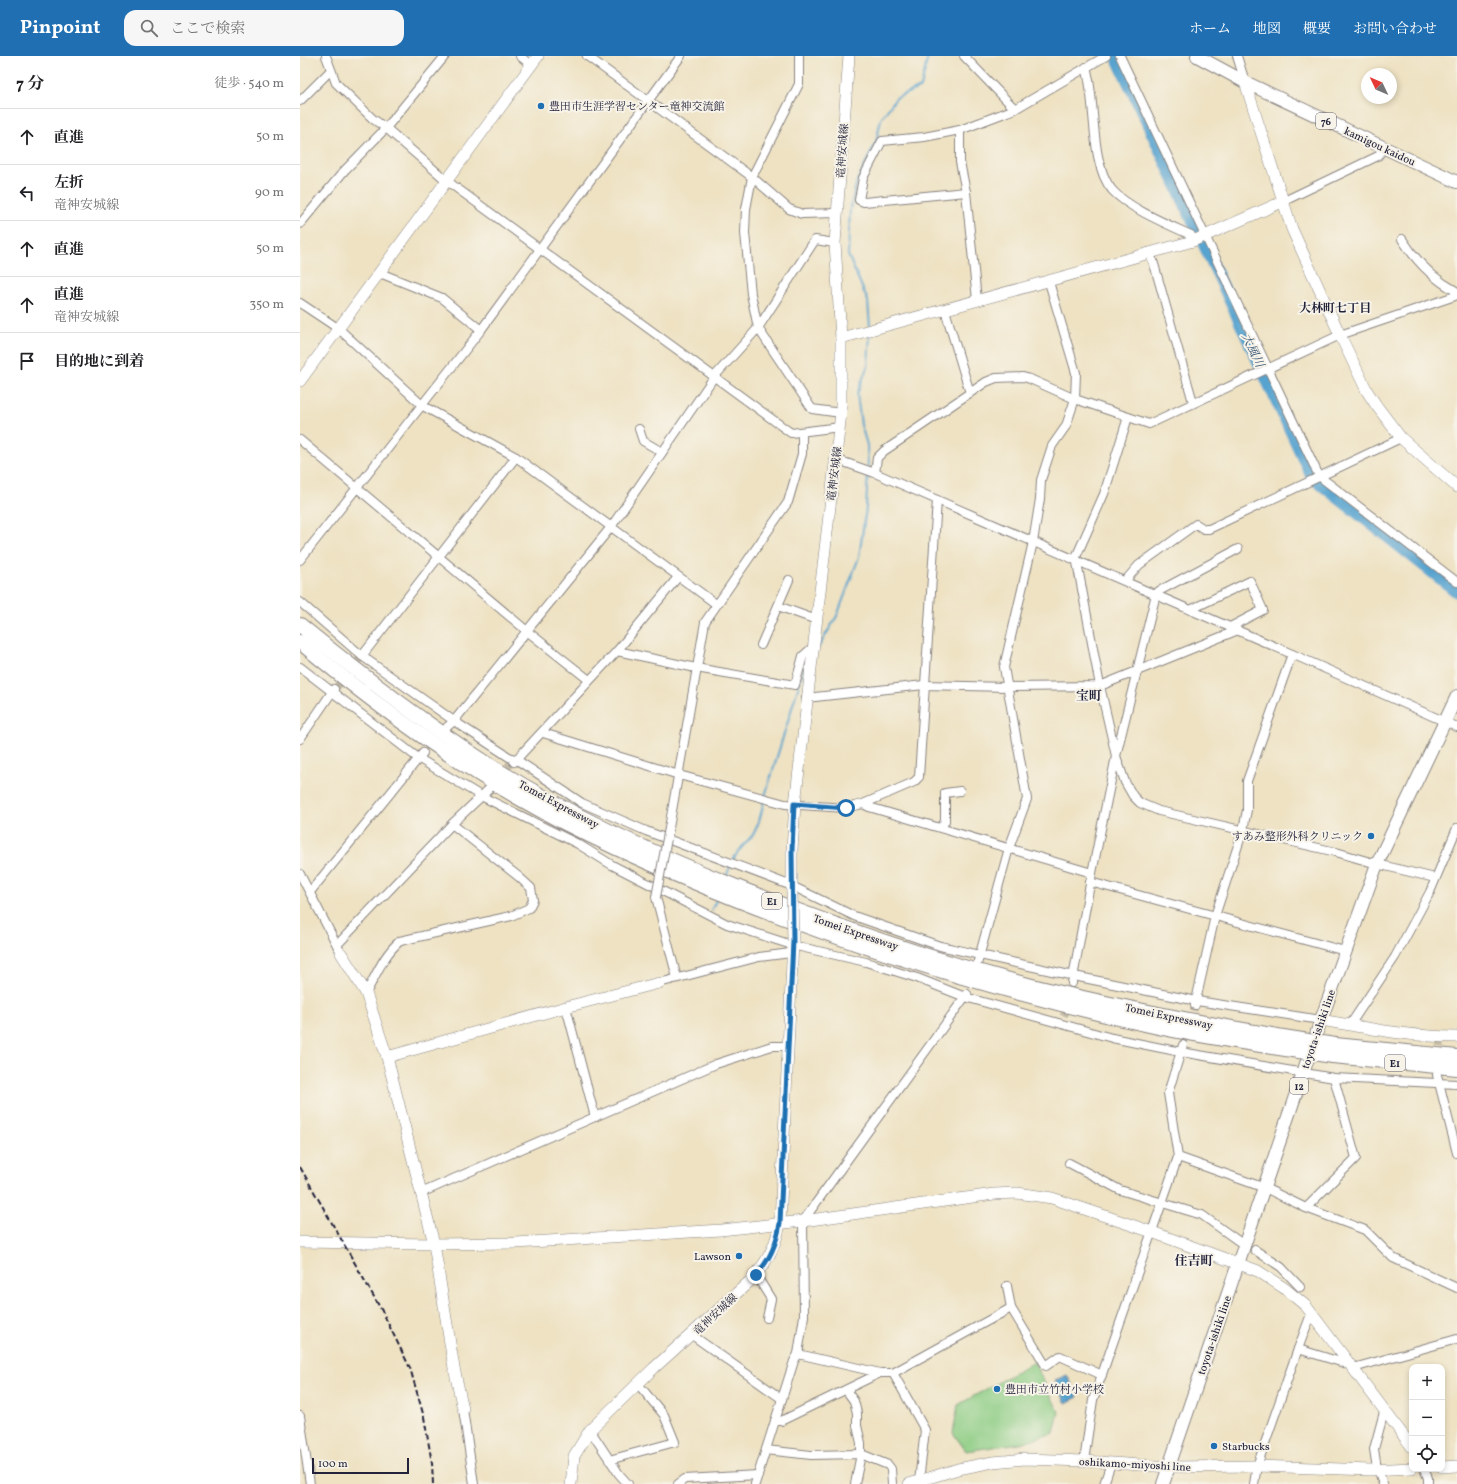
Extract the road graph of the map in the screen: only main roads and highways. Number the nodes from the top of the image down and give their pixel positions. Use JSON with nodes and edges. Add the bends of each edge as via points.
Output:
{"nodes":[{"id":1,"x":1197,"y":56,"type":"edge"},
{"id":2,"x":1457,"y":182,"type":"edge"},
{"id":3,"x":300,"y":625,"type":"edge"},
{"id":4,"x":300,"y":642,"type":"edge"},
{"id":5,"x":1457,"y":696,"type":"edge"},
{"id":6,"x":1300,"y":1046,"type":"junction"},
{"id":7,"x":1334,"y":1050,"type":"junction"},
{"id":8,"x":1457,"y":1057,"type":"edge"},
{"id":9,"x":1457,"y":1068,"type":"edge"},
{"id":10,"x":1163,"y":1484,"type":"edge"}],
"edges":[{"from":1,"to":2,"type":"main road","name":"kamigou kaidou","number":"76","via":[[1245,82]]},
{"from":3,"to":6,"type":"highway","name":"Tomei Expressway","number":"E1","via":[[404,707],[492,766],[614,833],[718,880],[847,930],[960,966],[1031,986]]},
{"from":4,"to":6,"type":"highway","name":"Tomei Expressway","number":"E1","via":[[394,718],[520,799],[608,844],[713,890],[840,939],[1027,996],[1160,1027]]},
{"from":5,"to":10,"type":"main road","name":"toyota-ishiki line","number":"12","via":[[1376,864],[1265,1188],[1250,1247],[1238,1264]]},
{"from":6,"to":7,"type":"highway","name":"Tomei Expressway","number":"E1","bridge":true},
{"from":7,"to":8,"type":"highway","name":"Tomei Expressway","number":"E1"},
{"from":7,"to":9,"type":"highway","name":"Tomei Expressway","number":"E1"}]}
